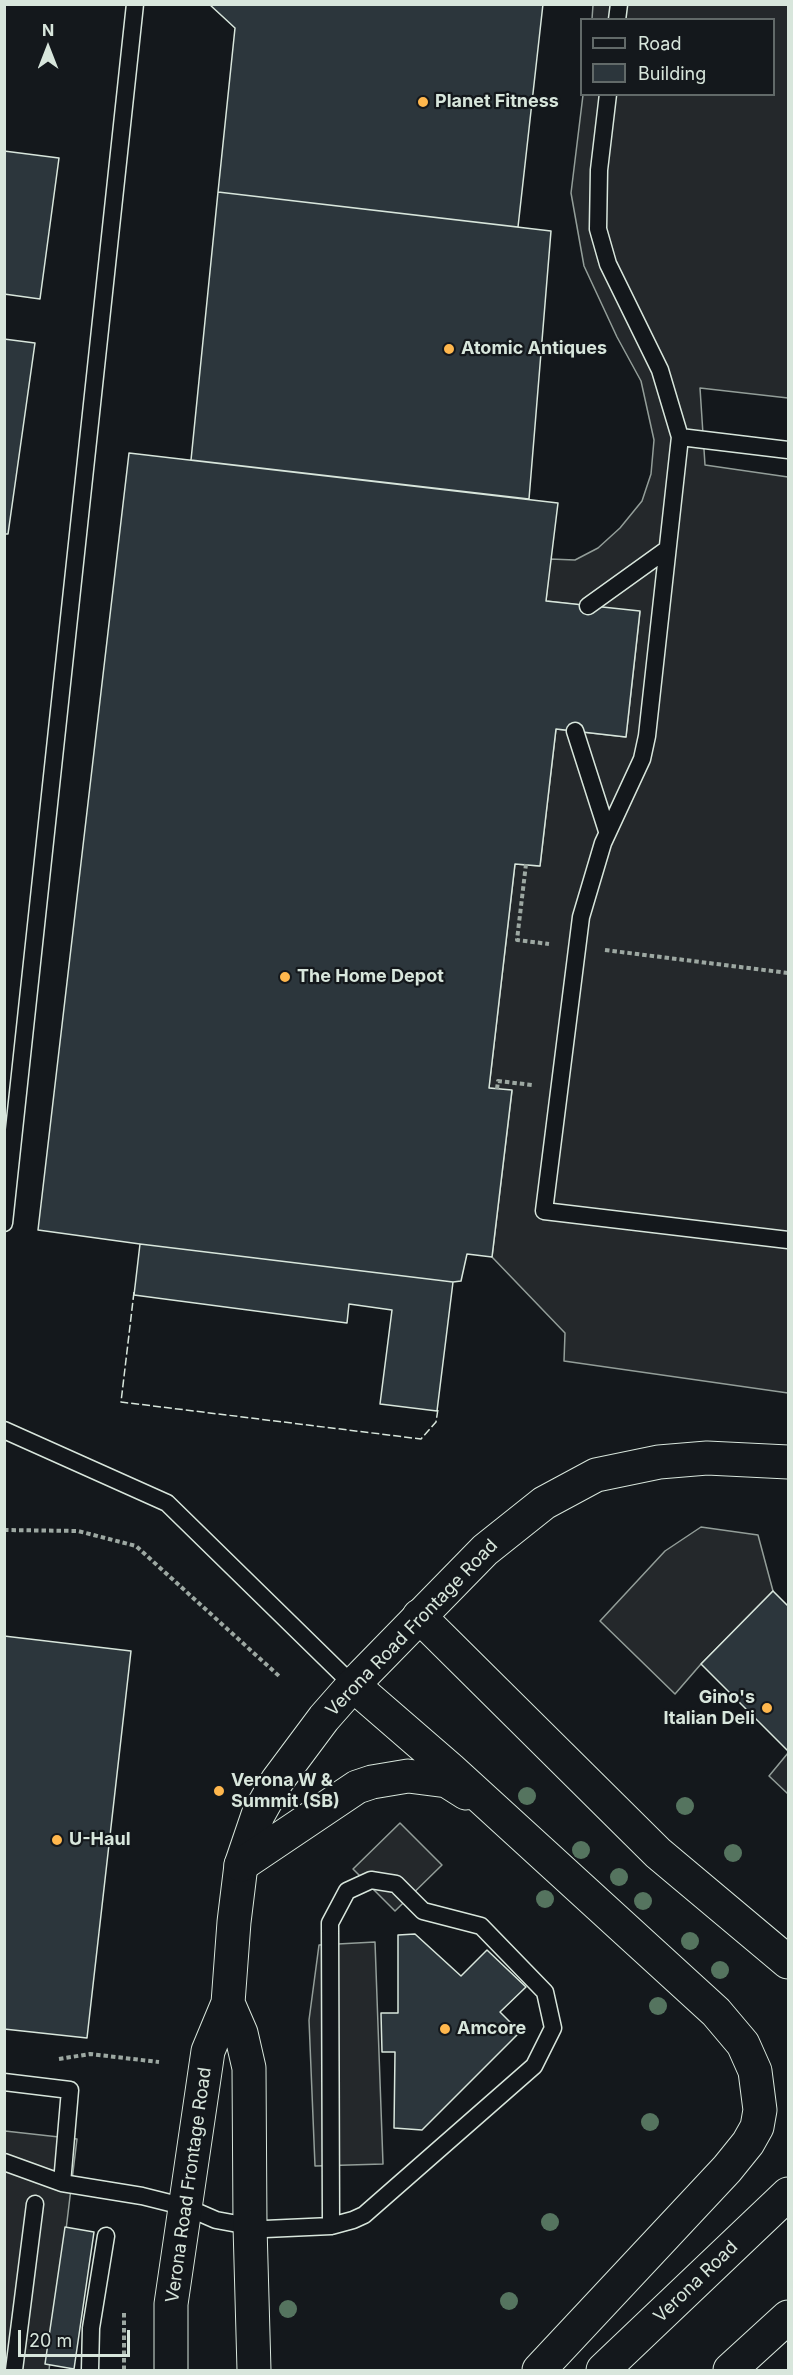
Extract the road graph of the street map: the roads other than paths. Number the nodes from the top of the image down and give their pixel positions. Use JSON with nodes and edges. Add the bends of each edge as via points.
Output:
{"nodes":[{"id":1,"x":135,"y":4,"type":"edge"},
{"id":2,"x":608,"y":96,"type":"edge"},
{"id":3,"x":680,"y":437,"type":"junction"},
{"id":4,"x":789,"y":450,"type":"edge"},
{"id":5,"x":666,"y":550,"type":"junction"},
{"id":6,"x":588,"y":606,"type":"dead end"},
{"id":7,"x":575,"y":731,"type":"dead end"},
{"id":8,"x":608,"y":831,"type":"junction"},
{"id":9,"x":4,"y":1223,"type":"edge"},
{"id":10,"x":789,"y":1240,"type":"edge"},
{"id":11,"x":4,"y":1430,"type":"edge"},
{"id":12,"x":789,"y":1462,"type":"edge"},
{"id":13,"x":419,"y":1616,"type":"junction"},
{"id":14,"x":353,"y":1686,"type":"junction"},
{"id":15,"x":502,"y":1817,"type":"junction"},
{"id":16,"x":242,"y":1865,"type":"junction"},
{"id":17,"x":789,"y":1962,"type":"edge"},
{"id":18,"x":228,"y":2003,"type":"junction"},
{"id":19,"x":4,"y":2082,"type":"edge"},
{"id":20,"x":4,"y":2162,"type":"edge"},
{"id":21,"x":62,"y":2183,"type":"junction"},
{"id":22,"x":789,"y":2194,"type":"edge"},
{"id":23,"x":35,"y":2204,"type":"dead end"},
{"id":24,"x":186,"y":2207,"type":"junction"},
{"id":25,"x":250,"y":2226,"type":"junction"},
{"id":26,"x":331,"y":2226,"type":"junction"},
{"id":27,"x":105,"y":2236,"type":"dead end"},
{"id":28,"x":789,"y":2317,"type":"edge"},
{"id":29,"x":14,"y":2370,"type":"edge"},
{"id":30,"x":90,"y":2370,"type":"edge"},
{"id":31,"x":171,"y":2370,"type":"edge"},
{"id":32,"x":254,"y":2370,"type":"edge"},
{"id":33,"x":539,"y":2370,"type":"edge"},
{"id":34,"x":603,"y":2370,"type":"edge"},
{"id":35,"x":730,"y":2370,"type":"edge"}],
"edges":[{"from":1,"to":9,"type":"lane"},
{"from":2,"to":3,"type":"lane","via":[[599,170],[598,229],[608,264],[660,370]]},
{"from":3,"to":4,"type":"lane"},
{"from":3,"to":5,"type":"lane"},
{"from":5,"to":6,"type":"lane"},
{"from":5,"to":8,"type":"lane","via":[[642,759]]},
{"from":7,"to":8,"type":"lane"},
{"from":8,"to":10,"type":"lane","via":[[580,917],[544,1211]]},
{"from":11,"to":14,"type":"lane","via":[[167,1503]]},
{"from":12,"to":13,"type":"main road","name":"Verona Road Frontage Road","via":[[707,1458],[660,1462],[596,1475],[544,1503],[485,1551]]},
{"from":13,"to":14,"type":"main road","name":"Verona Road Frontage Road"},
{"from":13,"to":17,"type":"main road","via":[[658,1853]]},
{"from":14,"to":15,"type":"main road"},
{"from":14,"to":16,"type":"main road","name":"Verona Road Frontage Road","via":[[277,1781],[258,1815]]},
{"from":15,"to":16,"type":"main road","via":[[447,1781],[408,1776],[372,1782],[327,1806]]},
{"from":15,"to":33,"type":"main road","via":[[716,2012],[748,2053],[760,2100],[757,2127],[739,2155]]},
{"from":16,"to":18,"type":"main road","name":"Verona Road Frontage Road"},
{"from":18,"to":24,"type":"main road","name":"Verona Road Frontage Road","via":[[208,2051]]},
{"from":18,"to":25,"type":"main road","name":"Verona Road Frontage Road","via":[[241,2033],[249,2068]]},
{"from":19,"to":21,"type":"lane","via":[[70,2090]]},
{"from":20,"to":21,"type":"lane"},
{"from":21,"to":24,"type":"lane"},
{"from":22,"to":34,"type":"main road","name":"Verona Road"},
{"from":23,"to":29,"type":"lane"},
{"from":24,"to":25,"type":"lane","via":[[216,2220]]},
{"from":24,"to":31,"type":"main road","name":"Verona Road Frontage Road","via":[[171,2304]]},
{"from":25,"to":26,"type":"lane"},
{"from":25,"to":32,"type":"main road","name":"Verona Road Frontage Road"},
{"from":26,"to":26,"type":"lane","via":[[330,1923],[347,1891],[371,1880],[396,1884],[423,1911],[481,1926],[545,1992],[553,2028],[534,2066],[364,2215]]},
{"from":27,"to":30,"type":"lane","via":[[91,2328]]},
{"from":28,"to":35,"type":"main road"}]}
